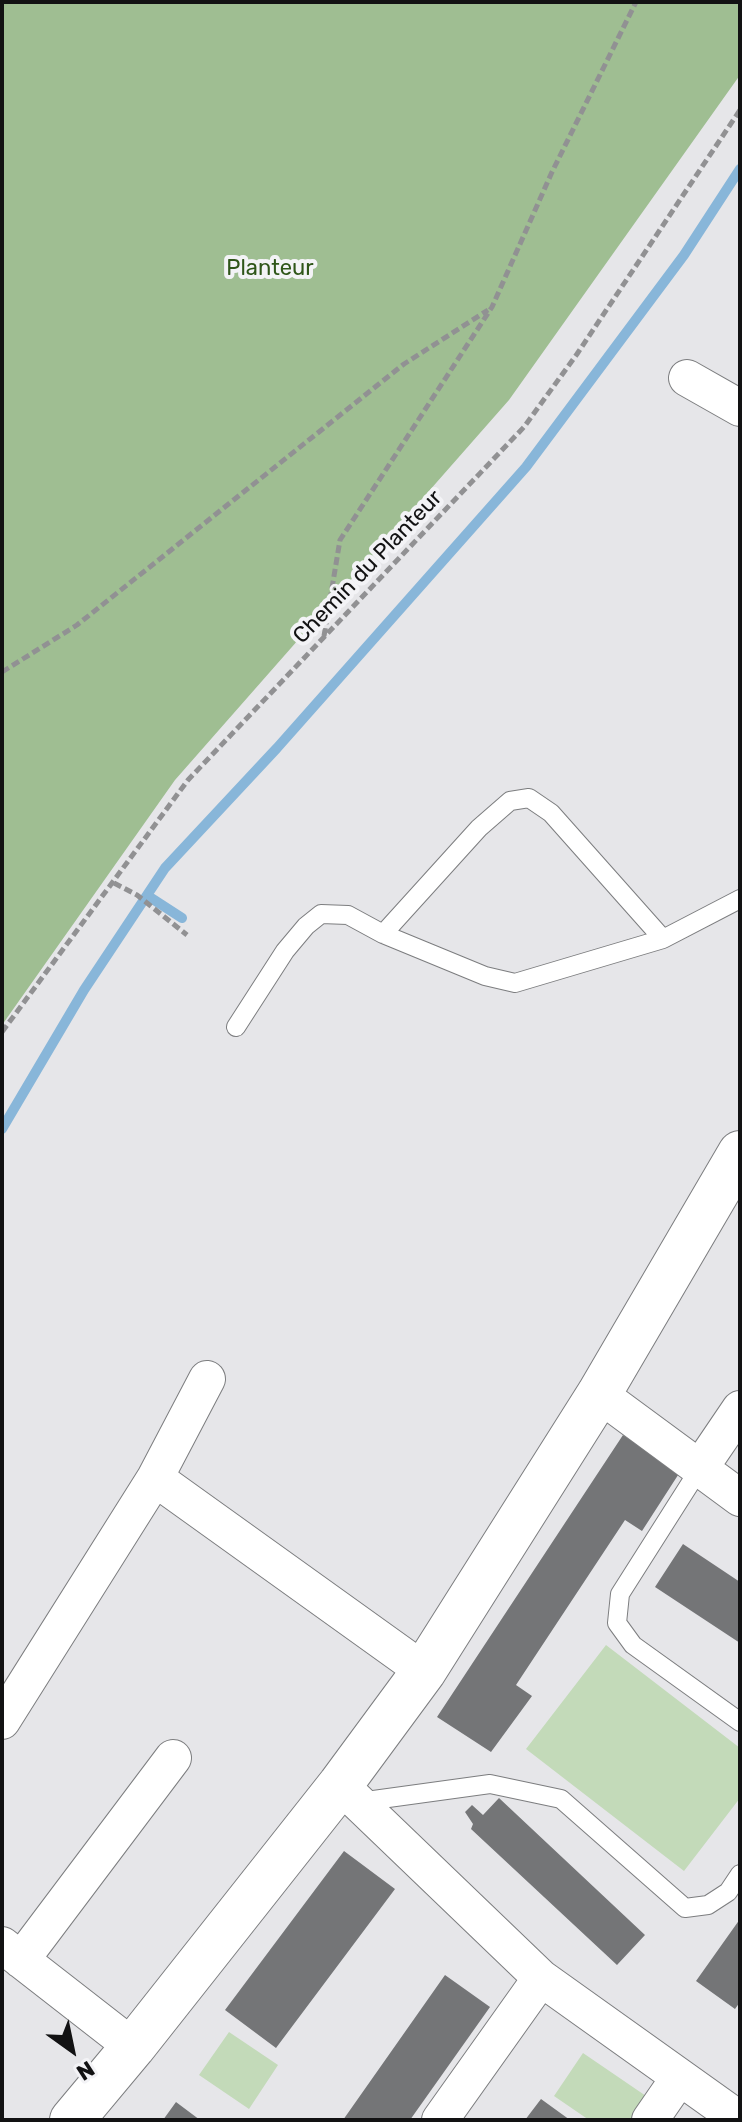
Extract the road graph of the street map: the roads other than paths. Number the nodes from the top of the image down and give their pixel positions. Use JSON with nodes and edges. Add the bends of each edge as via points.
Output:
{"nodes":[{"id":1,"x":687,"y":378,"type":"dead end"},
{"id":2,"x":740,"y":408,"type":"edge"},
{"id":3,"x":740,"y":899,"type":"edge"},
{"id":4,"x":383,"y":934,"type":"junction"},
{"id":5,"x":663,"y":939,"type":"junction"},
{"id":6,"x":236,"y":1027,"type":"dead end"},
{"id":7,"x":740,"y":1153,"type":"edge"},
{"id":8,"x":207,"y":1379,"type":"dead end"},
{"id":9,"x":599,"y":1394,"type":"junction"},
{"id":10,"x":740,"y":1409,"type":"edge"},
{"id":11,"x":700,"y":1468,"type":"junction"},
{"id":12,"x":155,"y":1478,"type":"junction"},
{"id":13,"x":740,"y":1498,"type":"edge"},
{"id":14,"x":424,"y":1671,"type":"junction"},
{"id":15,"x":2,"y":1721,"type":"edge"},
{"id":16,"x":740,"y":1722,"type":"edge"},
{"id":17,"x":173,"y":1758,"type":"dead end"},
{"id":18,"x":349,"y":1794,"type":"junction"},
{"id":19,"x":740,"y":1874,"type":"edge"},
{"id":20,"x":12,"y":1952,"type":"edge"},
{"id":21,"x":541,"y":1978,"type":"junction"},
{"id":22,"x":133,"y":2047,"type":"junction"},
{"id":23,"x":679,"y":2078,"type":"junction"},
{"id":24,"x":72,"y":2120,"type":"edge"},
{"id":25,"x":440,"y":2120,"type":"edge"},
{"id":26,"x":650,"y":2120,"type":"edge"},
{"id":27,"x":740,"y":2120,"type":"edge"}],
"edges":[{"from":1,"to":2,"type":"street"},
{"from":3,"to":5,"type":"lane"},
{"from":4,"to":5,"type":"lane","via":[[515,983]]},
{"from":4,"to":5,"type":"lane","via":[[479,828],[510,801],[529,798],[551,813]]},
{"from":4,"to":6,"type":"lane","via":[[348,915],[321,914],[285,951]]},
{"from":7,"to":9,"type":"street"},
{"from":8,"to":12,"type":"street"},
{"from":9,"to":11,"type":"street"},
{"from":9,"to":14,"type":"street"},
{"from":10,"to":11,"type":"street"},
{"from":11,"to":13,"type":"street"},
{"from":11,"to":16,"type":"lane","via":[[620,1594],[617,1623],[633,1645]]},
{"from":12,"to":14,"type":"street"},
{"from":12,"to":15,"type":"street"},
{"from":14,"to":18,"type":"street"},
{"from":17,"to":20,"type":"street"},
{"from":18,"to":19,"type":"lane","via":[[490,1784],[561,1799],[685,1908],[718,1899]]},
{"from":18,"to":21,"type":"street"},
{"from":18,"to":22,"type":"street"},
{"from":20,"to":22,"type":"street"},
{"from":21,"to":23,"type":"street"},
{"from":21,"to":25,"type":"street"},
{"from":22,"to":24,"type":"street"},
{"from":23,"to":26,"type":"street"},
{"from":23,"to":27,"type":"street"}]}
